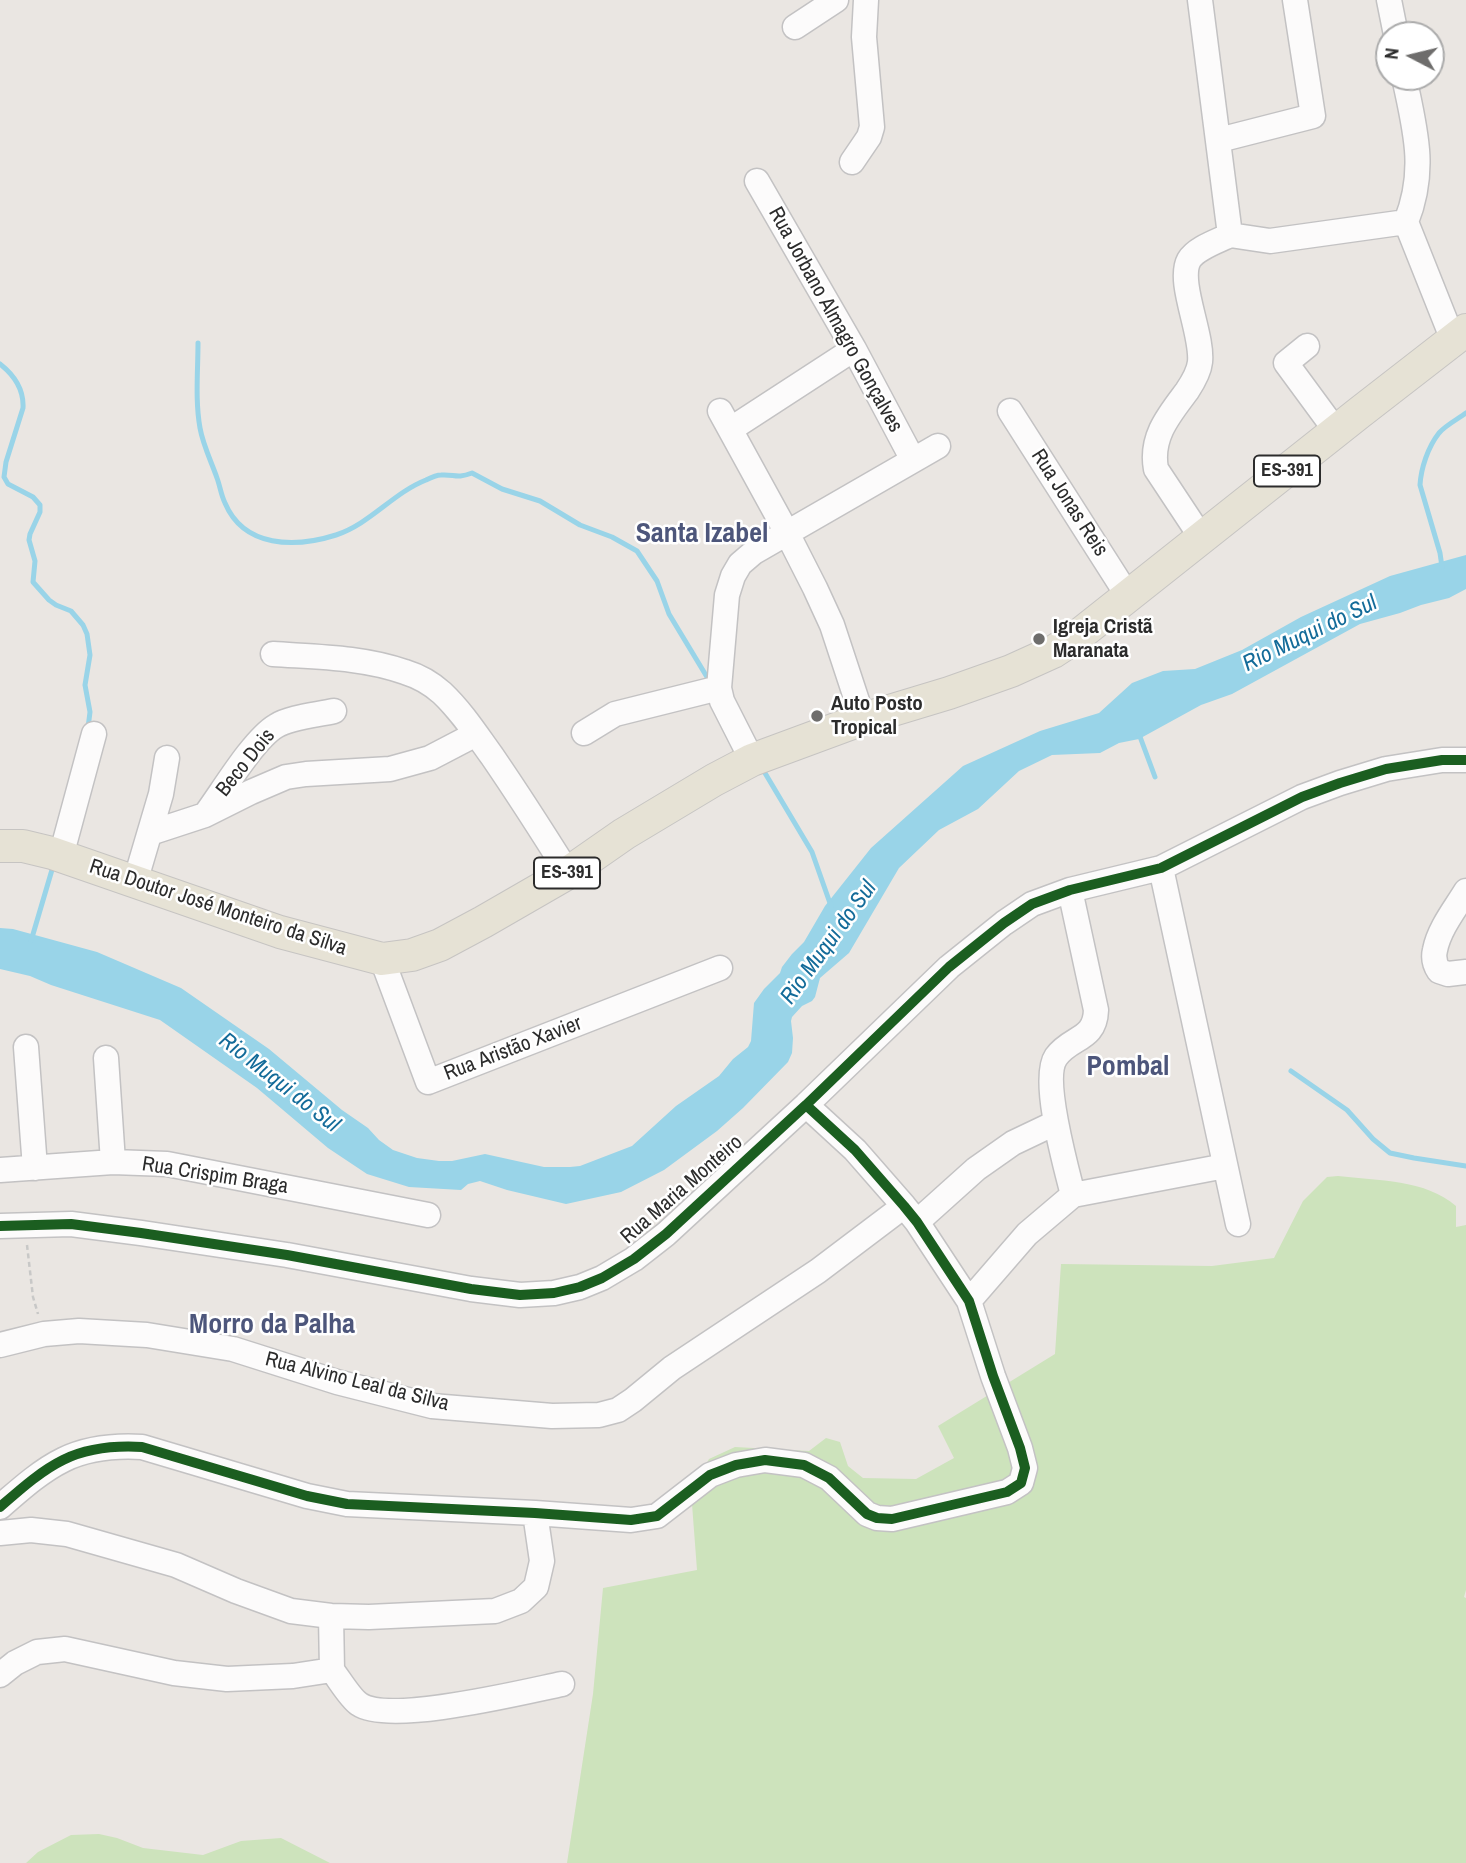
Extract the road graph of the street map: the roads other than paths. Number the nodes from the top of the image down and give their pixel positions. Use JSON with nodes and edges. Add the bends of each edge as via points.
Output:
{"nodes":[{"id":1,"x":836,"y":0,"type":"edge"},
{"id":2,"x":866,"y":0,"type":"edge"},
{"id":3,"x":1200,"y":0,"type":"edge"},
{"id":4,"x":1295,"y":0,"type":"edge"},
{"id":5,"x":1389,"y":0,"type":"edge"},
{"id":6,"x":1393,"y":21,"type":"edge"},
{"id":7,"x":794,"y":27,"type":"dead end"},
{"id":8,"x":1407,"y":91,"type":"edge"},
{"id":9,"x":1219,"y":140,"type":"junction"},
{"id":10,"x":852,"y":162,"type":"dead end"},
{"id":11,"x":757,"y":181,"type":"dead end"},
{"id":12,"x":1406,"y":222,"type":"junction"},
{"id":13,"x":1230,"y":235,"type":"junction"},
{"id":14,"x":1460,"y":335,"type":"edge"},
{"id":15,"x":1307,"y":346,"type":"dead end"},
{"id":16,"x":854,"y":349,"type":"junction"},
{"id":17,"x":1010,"y":411,"type":"dead end"},
{"id":18,"x":1336,"y":431,"type":"junction"},
{"id":19,"x":938,"y":446,"type":"dead end"},
{"id":20,"x":912,"y":460,"type":"junction"},
{"id":21,"x":787,"y":533,"type":"junction"},
{"id":22,"x":1201,"y":537,"type":"junction"},
{"id":23,"x":1118,"y":603,"type":"junction"},
{"id":24,"x":273,"y":654,"type":"dead end"},
{"id":25,"x":719,"y":688,"type":"junction"},
{"id":26,"x":334,"y":711,"type":"dead end"},
{"id":27,"x":863,"y":719,"type":"junction"},
{"id":28,"x":94,"y":733,"type":"dead end"},
{"id":29,"x":584,"y":733,"type":"dead end"},
{"id":30,"x":477,"y":734,"type":"junction"},
{"id":31,"x":167,"y":758,"type":"dead end"},
{"id":32,"x":752,"y":760,"type":"junction"},
{"id":33,"x":1466,"y":760,"type":"edge"},
{"id":34,"x":205,"y":815,"type":"junction"},
{"id":35,"x":150,"y":833,"type":"junction"},
{"id":36,"x":0,"y":846,"type":"edge"},
{"id":37,"x":61,"y":856,"type":"junction"},
{"id":38,"x":1169,"y":864,"type":"junction"},
{"id":39,"x":568,"y":873,"type":"junction"},
{"id":40,"x":135,"y":882,"type":"junction"},
{"id":41,"x":1070,"y":890,"type":"junction"},
{"id":42,"x":1466,"y":891,"type":"edge"},
{"id":43,"x":382,"y":960,"type":"junction"},
{"id":44,"x":720,"y":968,"type":"dead end"},
{"id":45,"x":1466,"y":972,"type":"edge"},
{"id":46,"x":26,"y":1047,"type":"dead end"},
{"id":47,"x":106,"y":1058,"type":"dead end"},
{"id":48,"x":806,"y":1105,"type":"junction"},
{"id":49,"x":1055,"y":1123,"type":"junction"},
{"id":50,"x":113,"y":1162,"type":"junction"},
{"id":51,"x":1224,"y":1166,"type":"junction"},
{"id":52,"x":35,"y":1168,"type":"junction"},
{"id":53,"x":0,"y":1170,"type":"edge"},
{"id":54,"x":1073,"y":1195,"type":"junction"},
{"id":55,"x":910,"y":1214,"type":"junction"},
{"id":56,"x":428,"y":1215,"type":"dead end"},
{"id":57,"x":1238,"y":1224,"type":"dead end"},
{"id":58,"x":12,"y":1225,"type":"edge"},
{"id":59,"x":969,"y":1301,"type":"junction"},
{"id":60,"x":0,"y":1345,"type":"edge"},
{"id":61,"x":0,"y":1507,"type":"edge"},
{"id":62,"x":535,"y":1513,"type":"junction"},
{"id":63,"x":0,"y":1533,"type":"edge"},
{"id":64,"x":331,"y":1616,"type":"junction"},
{"id":65,"x":332,"y":1670,"type":"junction"},
{"id":66,"x":0,"y":1675,"type":"edge"},
{"id":67,"x":562,"y":1684,"type":"dead end"}],
"edges":[{"from":1,"to":7,"type":"street"},
{"from":2,"to":10,"type":"street","via":[[864,37],[872,127]]},
{"from":3,"to":9,"type":"street"},
{"from":4,"to":9,"type":"street","via":[[1313,116]]},
{"from":5,"to":6,"type":"street"},
{"from":8,"to":12,"type":"street","via":[[1418,149],[1418,180]]},
{"from":9,"to":13,"type":"street"},
{"from":11,"to":16,"type":"street","name":"Rua Jorbano Almagro Gonçalves"},
{"from":12,"to":13,"type":"street","via":[[1278,240]]},
{"from":12,"to":14,"type":"street"},
{"from":13,"to":22,"type":"street","via":[[1189,260],[1185,282],[1200,362],[1198,373],[1158,436],[1154,459]]},
{"from":14,"to":18,"type":"main road","number":"ES-391"},
{"from":15,"to":18,"type":"street","via":[[1286,363]]},
{"from":16,"to":20,"type":"street","name":"Rua Jorbano Almagro Gonçalves"},
{"from":16,"to":21,"type":"street","via":[[726,420]]},
{"from":17,"to":23,"type":"street","name":"Rua Jonas Reis"},
{"from":18,"to":22,"type":"main road","number":"ES-391"},
{"from":19,"to":20,"type":"street"},
{"from":20,"to":21,"type":"street"},
{"from":21,"to":25,"type":"street","via":[[754,552],[733,576],[727,595]]},
{"from":21,"to":27,"type":"street","via":[[832,625]]},
{"from":22,"to":23,"type":"main road","number":"ES-391"},
{"from":23,"to":27,"type":"main road","name":"Rua Doutor José Monteiro da Silva","number":"ES-391","via":[[1053,652],[1011,671]]},
{"from":24,"to":30,"type":"street","via":[[348,659],[406,672],[440,692]]},
{"from":25,"to":29,"type":"street","via":[[614,714]]},
{"from":25,"to":32,"type":"street"},
{"from":26,"to":34,"type":"street","name":"Beco Dois","via":[[283,722],[264,735]]},
{"from":27,"to":32,"type":"main road","name":"Rua Doutor José Monteiro da Silva","number":"ES-391"},
{"from":28,"to":37,"type":"street"},
{"from":30,"to":34,"type":"street","via":[[430,758],[390,769],[286,777]]},
{"from":30,"to":39,"type":"street"},
{"from":31,"to":35,"type":"street"},
{"from":32,"to":39,"type":"main road","name":"Rua Doutor José Monteiro da Silva","number":"ES-391","via":[[624,834]]},
{"from":33,"to":38,"type":"street","name":"Rua Maria Monteiro","via":[[1386,769],[1340,783],[1302,797]]},
{"from":34,"to":35,"type":"street"},
{"from":35,"to":40,"type":"street"},
{"from":36,"to":37,"type":"main road","name":"Rua Doutor José Monteiro da Silva","number":"ES-391","via":[[23,846]]},
{"from":37,"to":40,"type":"main road","name":"Rua Doutor José Monteiro da Silva","number":"ES-391"},
{"from":38,"to":41,"type":"street","name":"Rua Maria Monteiro"},
{"from":38,"to":51,"type":"street"},
{"from":39,"to":43,"type":"main road","name":"Rua Doutor José Monteiro da Silva","number":"ES-391","via":[[440,945]]},
{"from":40,"to":43,"type":"main road","name":"Rua Doutor José Monteiro da Silva","number":"ES-391","via":[[280,932]]},
{"from":41,"to":48,"type":"street","name":"Rua Maria Monteiro","via":[[1032,904],[1003,923],[949,967]]},
{"from":41,"to":49,"type":"street","via":[[1096,1022],[1056,1057],[1051,1068]]},
{"from":42,"to":45,"type":"street","via":[[1434,951],[1439,971],[1448,975]]},
{"from":43,"to":44,"type":"street","name":"Rua Aristão Xavier","via":[[428,1082]]},
{"from":46,"to":52,"type":"street"},
{"from":47,"to":50,"type":"street"},
{"from":48,"to":55,"type":"street","via":[[855,1150]]},
{"from":48,"to":58,"type":"street","name":"Rua Maria Monteiro","via":[[634,1259],[602,1278],[554,1293],[520,1295],[471,1289],[287,1255],[71,1224]]},
{"from":49,"to":54,"type":"street"},
{"from":49,"to":55,"type":"street","name":"Rua Alvino Leal da Silva","via":[[1013,1143]]},
{"from":50,"to":52,"type":"street","name":"Rua Crispim Braga"},
{"from":50,"to":56,"type":"street","name":"Rua Crispim Braga","via":[[167,1164]]},
{"from":51,"to":54,"type":"street"},
{"from":51,"to":57,"type":"street"},
{"from":52,"to":53,"type":"street","name":"Rua Crispim Braga"},
{"from":54,"to":59,"type":"street","via":[[1027,1234]]},
{"from":55,"to":59,"type":"street"},
{"from":55,"to":60,"type":"street","name":"Rua Alvino Leal da Silva","via":[[672,1368],[618,1410],[599,1415],[552,1416],[432,1406],[233,1349],[146,1335],[79,1331]]},
{"from":59,"to":62,"type":"street","via":[[1025,1468],[1021,1483],[1007,1492],[892,1519],[877,1518],[829,1478],[804,1465],[765,1460],[710,1475],[657,1517],[631,1520]]},
{"from":61,"to":62,"type":"street","via":[[39,1473],[65,1458],[116,1445],[142,1447],[347,1504]]},
{"from":62,"to":64,"type":"street","via":[[542,1561],[536,1587],[521,1601],[495,1611]]},
{"from":63,"to":64,"type":"street","via":[[67,1534],[176,1565],[290,1611]]},
{"from":64,"to":65,"type":"street"},
{"from":65,"to":66,"type":"street","via":[[227,1679],[174,1673],[65,1649],[37,1652]]},
{"from":65,"to":67,"type":"street","via":[[358,1704],[399,1712]]}]}
